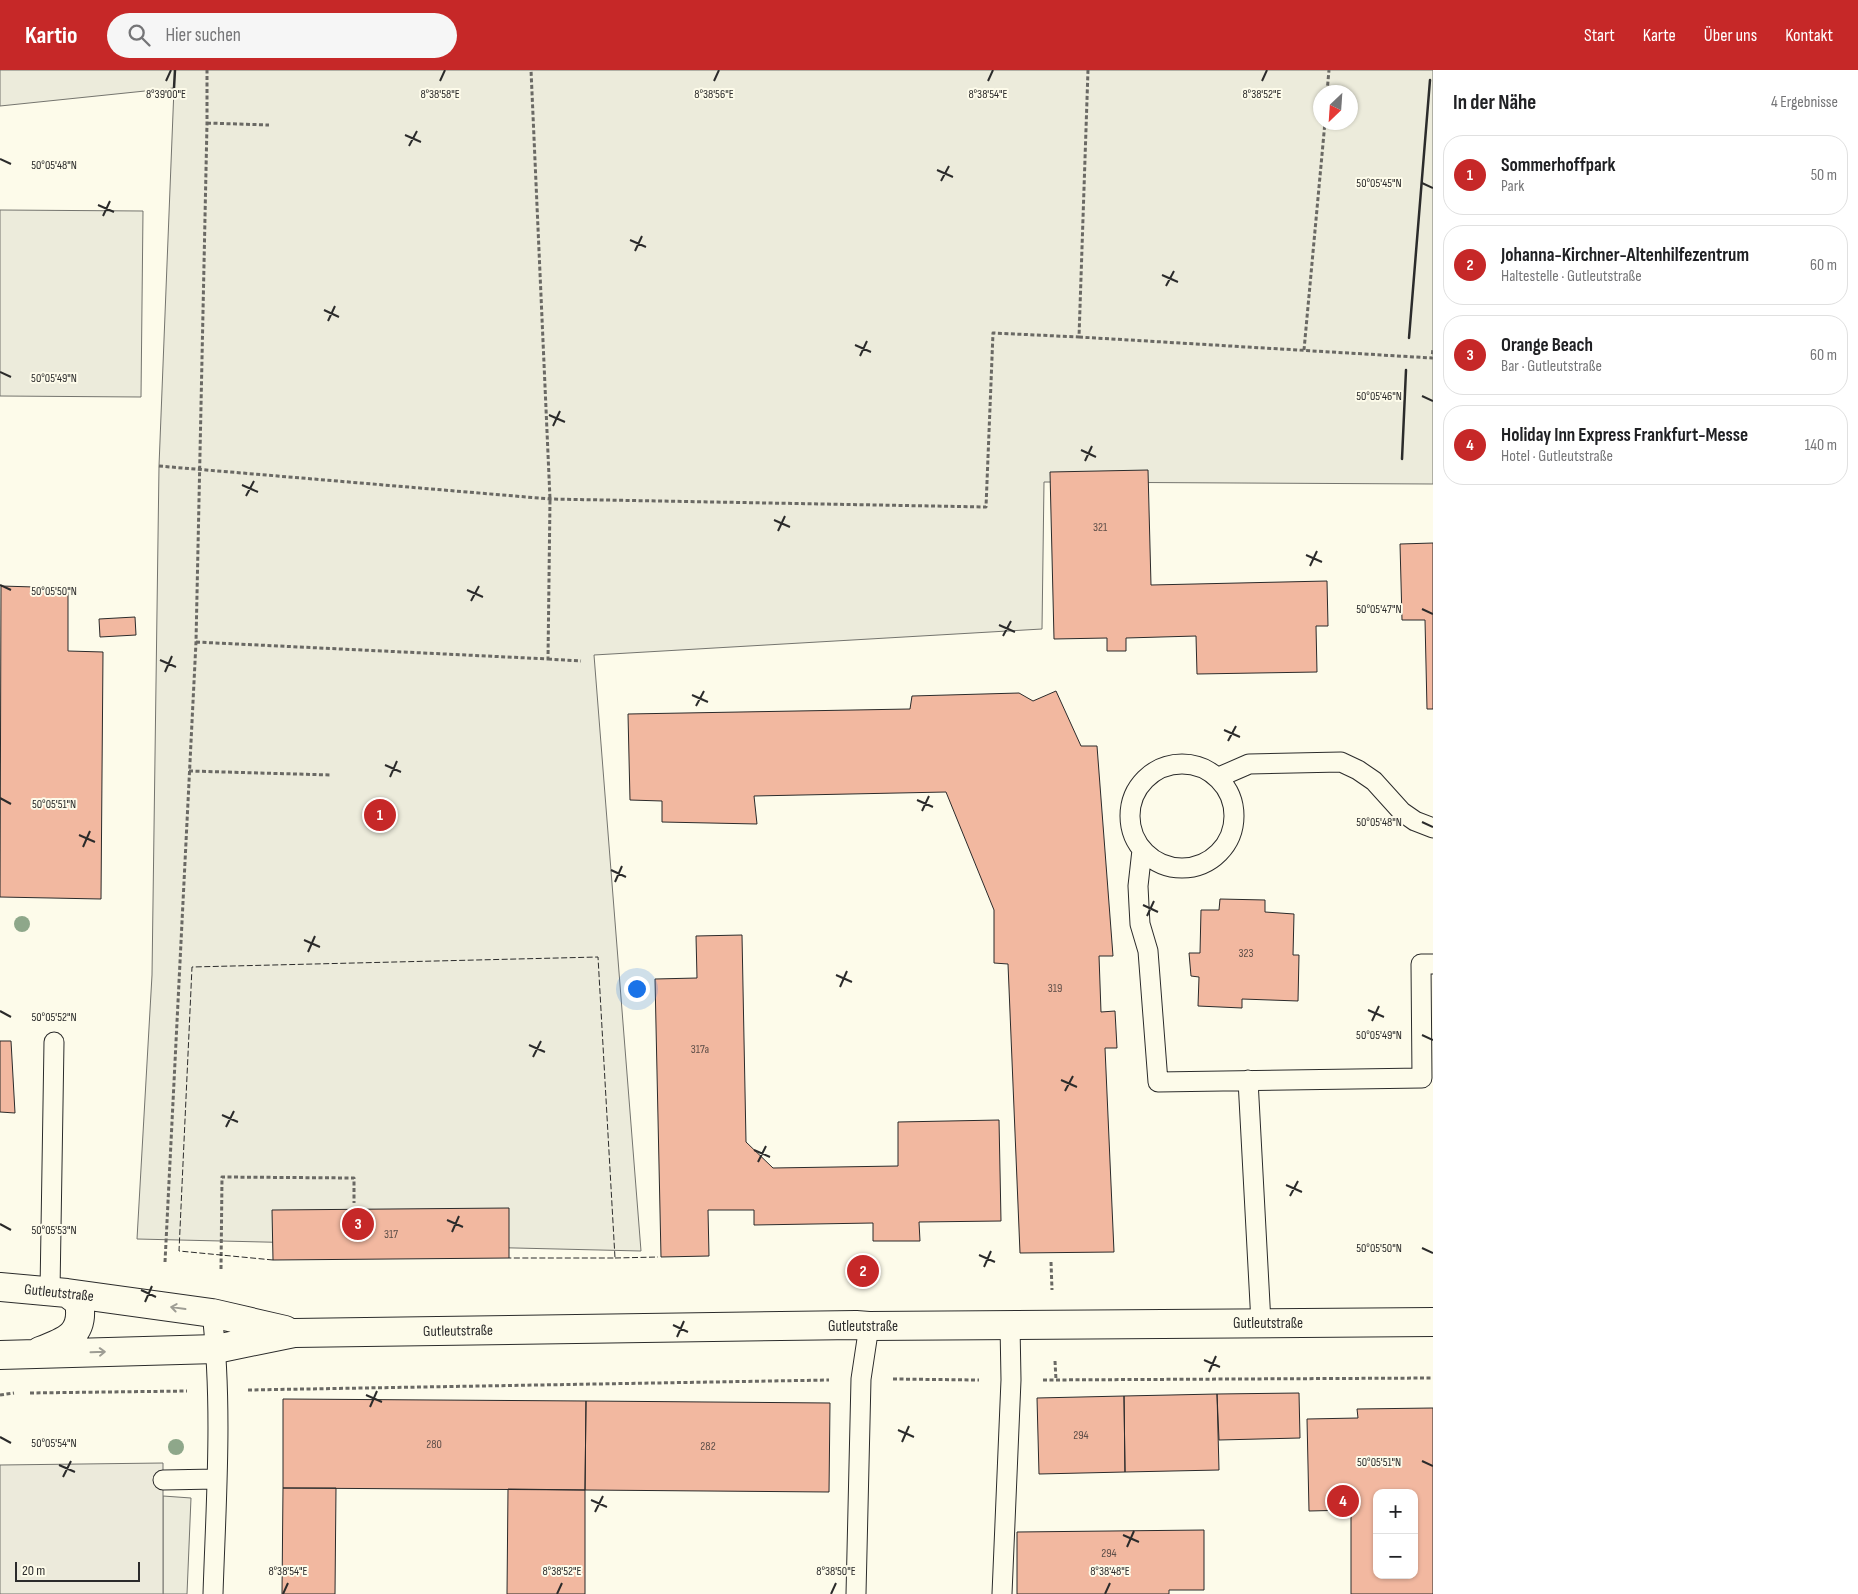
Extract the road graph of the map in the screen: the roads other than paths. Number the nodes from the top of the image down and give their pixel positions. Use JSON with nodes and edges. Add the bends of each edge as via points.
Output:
{"nodes":[{"id":1,"x":1219,"y":777,"type":"junction"},
{"id":2,"x":1433,"y":828,"type":"edge"},
{"id":3,"x":1142,"y":850,"type":"junction"},
{"id":4,"x":1433,"y":964,"type":"edge"},
{"id":5,"x":54,"y":1042,"type":"dead end"},
{"id":6,"x":1248,"y":1080,"type":"junction"},
{"id":7,"x":0,"y":1287,"type":"edge"},
{"id":8,"x":58,"y":1292,"type":"junction"},
{"id":9,"x":212,"y":1313,"type":"junction"},
{"id":10,"x":1433,"y":1322,"type":"edge"},
{"id":11,"x":1261,"y":1323,"type":"junction"},
{"id":12,"x":1010,"y":1325,"type":"junction"},
{"id":13,"x":869,"y":1326,"type":"junction"},
{"id":14,"x":294,"y":1332,"type":"junction"},
{"id":15,"x":216,"y":1348,"type":"junction"},
{"id":16,"x":32,"y":1354,"type":"junction"},
{"id":17,"x":0,"y":1355,"type":"edge"},
{"id":18,"x":216,"y":1479,"type":"junction"},
{"id":19,"x":163,"y":1480,"type":"dead end"},
{"id":20,"x":213,"y":1594,"type":"edge"},
{"id":21,"x":856,"y":1594,"type":"edge"},
{"id":22,"x":1002,"y":1594,"type":"edge"}],
"edges":[{"from":1,"to":2,"type":"lane","via":[[1249,764],[1341,762],[1374,781],[1402,812]]},
{"from":1,"to":3,"type":"lane","via":[[1188,763],[1170,764],[1140,783],[1132,799],[1130,817],[1133,835]]},
{"from":1,"to":3,"type":"lane","via":[[1229,791],[1234,807],[1234,824],[1229,840],[1219,854],[1188,868],[1171,867],[1155,861]]},
{"from":3,"to":6,"type":"lane","via":[[1138,886],[1140,924],[1148,951],[1158,1082]]},
{"from":4,"to":6,"type":"lane","via":[[1421,964],[1422,1078]]},
{"from":5,"to":8,"type":"lane"},
{"from":6,"to":11,"type":"lane"},
{"from":7,"to":8,"type":"main road","name":"Gutleutstraße"},
{"from":9,"to":8,"type":"main road","name":"Gutleutstraße","one_way":true},
{"from":8,"to":16,"type":"main road","via":[[79,1302],[81,1314],[76,1330],[64,1342]]},
{"from":9,"to":14,"type":"main road","name":"Gutleutstraße"},
{"from":9,"to":15,"type":"lane"},
{"from":10,"to":11,"type":"main road","name":"Gutleutstraße"},
{"from":11,"to":12,"type":"main road","name":"Gutleutstraße"},
{"from":12,"to":13,"type":"main road","name":"Gutleutstraße"},
{"from":12,"to":22,"type":"lane","via":[[1011,1380]]},
{"from":13,"to":14,"type":"main road","name":"Gutleutstraße"},
{"from":13,"to":21,"type":"lane","via":[[861,1379]]},
{"from":14,"to":15,"type":"main road","name":"Gutleutstraße"},
{"from":16,"to":15,"type":"main road","name":"Gutleutstraße","one_way":true},
{"from":15,"to":18,"type":"lane"},
{"from":16,"to":17,"type":"main road","name":"Gutleutstraße"},
{"from":18,"to":19,"type":"lane"},
{"from":18,"to":20,"type":"lane"}]}
